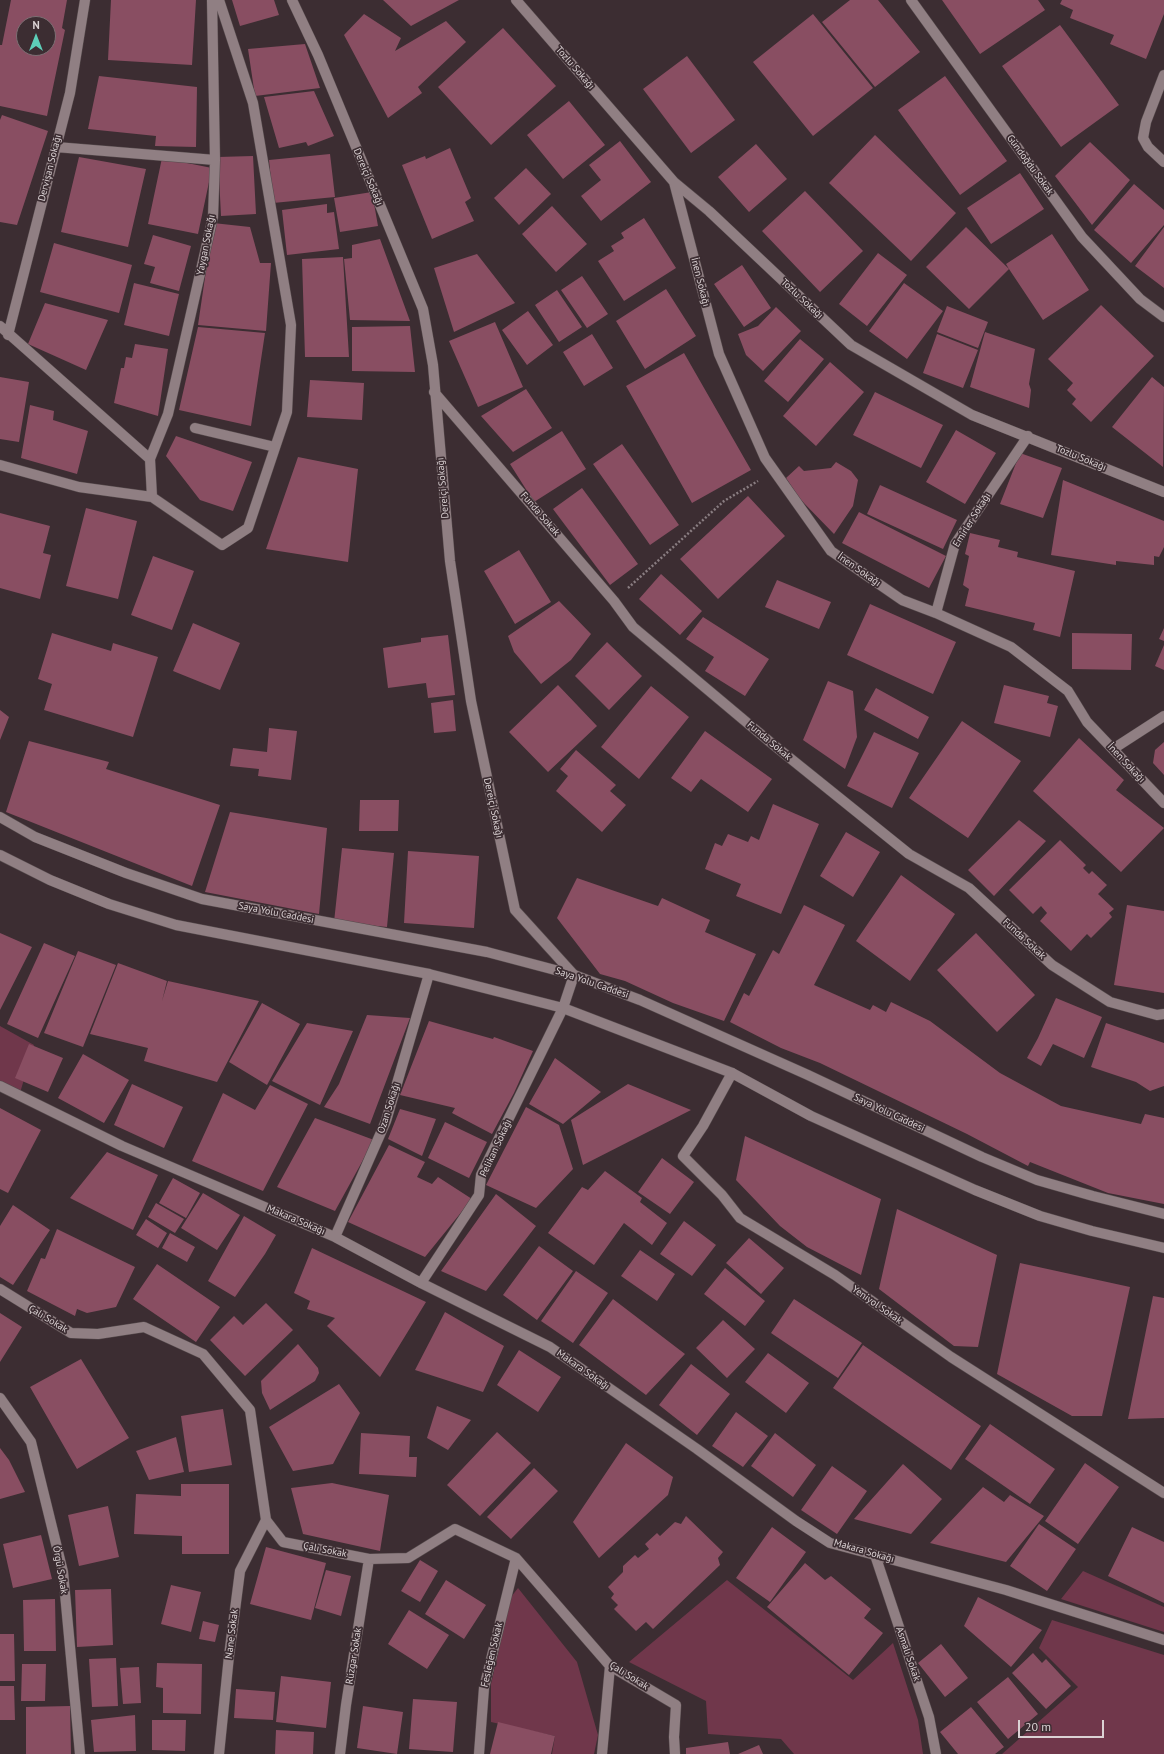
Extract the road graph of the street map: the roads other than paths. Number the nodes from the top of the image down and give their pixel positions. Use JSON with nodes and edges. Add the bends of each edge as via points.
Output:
{"nodes":[{"id":1,"x":85,"y":0,"type":"edge"},
{"id":2,"x":212,"y":0,"type":"edge"},
{"id":3,"x":219,"y":0,"type":"edge"},
{"id":4,"x":292,"y":0,"type":"edge"},
{"id":5,"x":516,"y":0,"type":"edge"},
{"id":6,"x":911,"y":0,"type":"edge"},
{"id":7,"x":1164,"y":75,"type":"edge"},
{"id":8,"x":56,"y":147,"type":"junction"},
{"id":9,"x":215,"y":160,"type":"junction"},
{"id":10,"x":1164,"y":162,"type":"edge"},
{"id":11,"x":674,"y":182,"type":"junction"},
{"id":12,"x":1164,"y":317,"type":"edge"},
{"id":13,"x":0,"y":326,"type":"edge"},
{"id":14,"x":8,"y":335,"type":"junction"},
{"id":15,"x":434,"y":392,"type":"junction"},
{"id":16,"x":195,"y":428,"type":"dead end"},
{"id":17,"x":1028,"y":436,"type":"junction"},
{"id":18,"x":275,"y":447,"type":"junction"},
{"id":19,"x":150,"y":459,"type":"junction"},
{"id":20,"x":0,"y":465,"type":"edge"},
{"id":21,"x":1164,"y":492,"type":"edge"},
{"id":22,"x":152,"y":497,"type":"junction"},
{"id":23,"x":936,"y":613,"type":"junction"},
{"id":24,"x":1164,"y":716,"type":"edge"},
{"id":25,"x":1113,"y":749,"type":"junction"},
{"id":26,"x":1164,"y":803,"type":"edge"},
{"id":27,"x":0,"y":817,"type":"edge"},
{"id":28,"x":0,"y":855,"type":"edge"},
{"id":29,"x":429,"y":974,"type":"junction"},
{"id":30,"x":574,"y":975,"type":"junction"},
{"id":31,"x":563,"y":1008,"type":"junction"},
{"id":32,"x":1164,"y":1014,"type":"edge"},
{"id":33,"x":732,"y":1073,"type":"junction"},
{"id":34,"x":0,"y":1086,"type":"edge"},
{"id":35,"x":1164,"y":1214,"type":"edge"},
{"id":36,"x":335,"y":1237,"type":"junction"},
{"id":37,"x":1164,"y":1248,"type":"edge"},
{"id":38,"x":421,"y":1283,"type":"junction"},
{"id":39,"x":0,"y":1289,"type":"edge"},
{"id":40,"x":0,"y":1398,"type":"edge"},
{"id":41,"x":1164,"y":1493,"type":"edge"},
{"id":42,"x":266,"y":1520,"type":"junction"},
{"id":43,"x":875,"y":1555,"type":"junction"},
{"id":44,"x":516,"y":1558,"type":"junction"},
{"id":45,"x":370,"y":1559,"type":"junction"},
{"id":46,"x":1164,"y":1640,"type":"edge"},
{"id":47,"x":610,"y":1666,"type":"junction"},
{"id":48,"x":80,"y":1754,"type":"edge"},
{"id":49,"x":219,"y":1754,"type":"edge"},
{"id":50,"x":340,"y":1754,"type":"edge"},
{"id":51,"x":479,"y":1754,"type":"edge"},
{"id":52,"x":602,"y":1754,"type":"edge"},
{"id":53,"x":675,"y":1754,"type":"edge"},
{"id":54,"x":936,"y":1754,"type":"edge"}],
"edges":[{"from":1,"to":8,"type":"street","name":"Dervişan Sokağı","via":[[70,93]]},
{"from":2,"to":9,"type":"street","name":"Yaygan Sokağı"},
{"from":3,"to":18,"type":"street","via":[[253,103],[291,325],[287,412]]},
{"from":4,"to":15,"type":"street","name":"Dereiçi Sokağı","via":[[318,55],[423,309],[433,365]]},
{"from":5,"to":11,"type":"street","name":"Tozlu Sokağı"},
{"from":6,"to":12,"type":"street","name":"Gündoğdu Sokak","via":[[1082,237],[1140,299]]},
{"from":7,"to":10,"type":"street","via":[[1146,122],[1143,138],[1148,147]]},
{"from":8,"to":9,"type":"street"},
{"from":8,"to":14,"type":"street","name":"Dervişan Sokağı"},
{"from":9,"to":19,"type":"street","name":"Yaygan Sokağı","via":[[213,217],[168,414]]},
{"from":11,"to":17,"type":"street","name":"Tozlu Sokağı","via":[[709,211],[851,344],[972,415]]},
{"from":11,"to":23,"type":"street","name":"İnen Sokağı","via":[[719,354],[765,458],[832,551],[902,600]]},
{"from":13,"to":14,"type":"street"},
{"from":14,"to":19,"type":"street"},
{"from":15,"to":30,"type":"street","name":"Dereiçi Sokağı","via":[[450,561],[471,701],[515,910]]},
{"from":15,"to":32,"type":"street","name":"Funda Sokak","via":[[633,626],[770,742],[909,854],[969,888],[1052,965],[1110,1002],[1157,1015]]},
{"from":16,"to":18,"type":"street"},
{"from":17,"to":21,"type":"street","name":"Tozlu Sokağı"},
{"from":17,"to":23,"type":"street","name":"Emirler Sokağı","via":[[955,544]]},
{"from":18,"to":22,"type":"street","via":[[248,528],[222,544]]},
{"from":19,"to":22,"type":"street"},
{"from":20,"to":22,"type":"street","via":[[79,487]]},
{"from":23,"to":25,"type":"street","name":"İnen Sokağı","via":[[1011,647],[1068,691],[1087,722]]},
{"from":24,"to":25,"type":"street"},
{"from":25,"to":26,"type":"street","name":"İnen Sokağı"},
{"from":27,"to":30,"type":"street","name":"Saya Yolu Caddesi","via":[[35,837],[126,873],[202,899],[487,952]]},
{"from":28,"to":29,"type":"street","via":[[50,880],[109,904],[176,925]]},
{"from":29,"to":31,"type":"street"},
{"from":29,"to":36,"type":"street","name":"Ozan Sokağı","via":[[386,1121]]},
{"from":30,"to":31,"type":"street","name":"Pelikan Sokağı"},
{"from":30,"to":35,"type":"street","name":"Saya Yolu Caddesi","via":[[655,1007],[808,1074],[1037,1180]]},
{"from":31,"to":33,"type":"street"},
{"from":31,"to":38,"type":"street","name":"Pelikan Sokağı","via":[[481,1175],[479,1195]]},
{"from":33,"to":37,"type":"street","via":[[811,1116],[975,1190],[1055,1220]]},
{"from":33,"to":41,"type":"street","name":"Yeniyol Sokak","via":[[683,1156],[722,1195],[740,1218],[835,1275],[951,1356]]},
{"from":34,"to":36,"type":"street","name":"Makara Sokağı","via":[[122,1146]]},
{"from":36,"to":38,"type":"street","name":"Makara Sokağı"},
{"from":38,"to":43,"type":"street","name":"Makara Sokağı","via":[[550,1347],[830,1543]]},
{"from":39,"to":42,"type":"street","name":"Çalı Sokak","via":[[72,1333],[98,1334],[144,1327],[203,1354],[250,1410]]},
{"from":40,"to":48,"type":"street","name":"Örgü Sokak","via":[[31,1442],[63,1572]]},
{"from":42,"to":45,"type":"street","name":"Çalı Sokak","via":[[283,1542]]},
{"from":42,"to":49,"type":"street","name":"Nane Sokak","via":[[240,1571]]},
{"from":43,"to":46,"type":"street","name":"Makara Sokağı","via":[[1006,1590]]},
{"from":43,"to":54,"type":"street","name":"Asmalı Sokak","via":[[930,1717]]},
{"from":44,"to":45,"type":"street","name":"Çalı Sokak","via":[[456,1529],[408,1558]]},
{"from":44,"to":47,"type":"street","name":"Çalı Sokak"},
{"from":44,"to":51,"type":"street","name":"Fesleğen Sokak","via":[[484,1688]]},
{"from":45,"to":50,"type":"street","name":"Rüzgar Sokak"},
{"from":47,"to":52,"type":"street"},
{"from":47,"to":53,"type":"street","name":"Çalı Sokak","via":[[676,1705]]}]}
